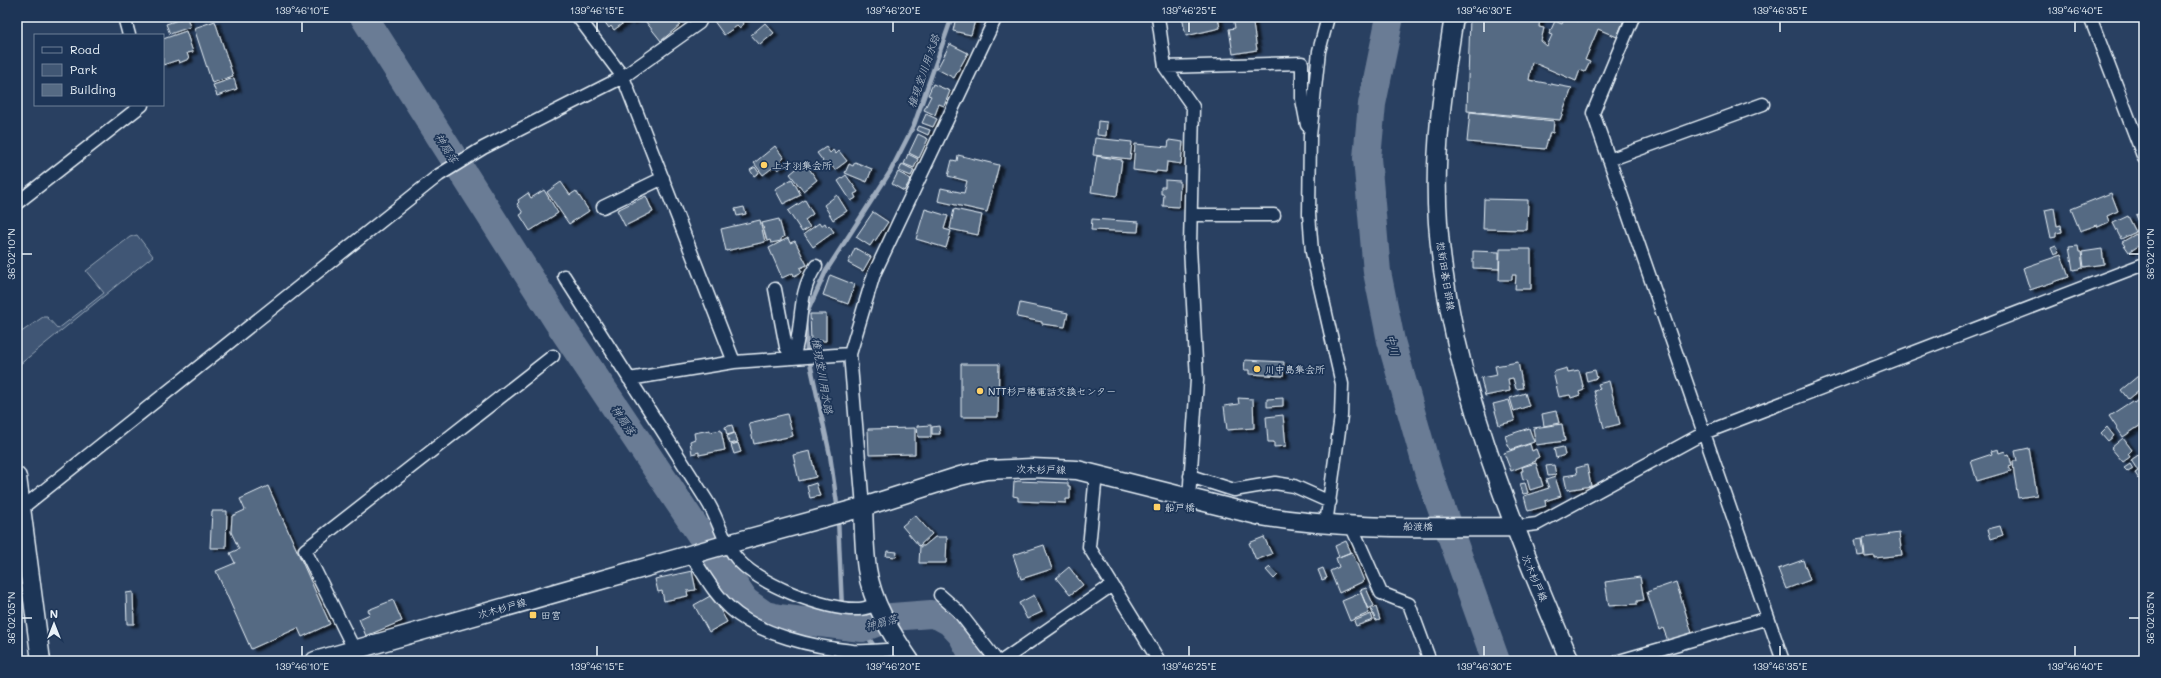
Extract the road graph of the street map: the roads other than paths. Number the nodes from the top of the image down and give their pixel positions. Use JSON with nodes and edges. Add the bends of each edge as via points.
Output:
{"nodes":[{"id":1,"x":124,"y":17,"type":"edge"},
{"id":2,"x":578,"y":17,"type":"edge"},
{"id":3,"x":702,"y":17,"type":"edge"},
{"id":4,"x":996,"y":17,"type":"edge"},
{"id":5,"x":1158,"y":17,"type":"edge"},
{"id":6,"x":1328,"y":17,"type":"edge"},
{"id":7,"x":1454,"y":17,"type":"edge"},
{"id":8,"x":1633,"y":17,"type":"edge"},
{"id":9,"x":2090,"y":17,"type":"edge"},
{"id":10,"x":129,"y":34,"type":"edge"},
{"id":11,"x":1165,"y":67,"type":"junction"},
{"id":12,"x":623,"y":76,"type":"junction"},
{"id":13,"x":1763,"y":104,"type":"dead end"},
{"id":14,"x":141,"y":106,"type":"edge"},
{"id":15,"x":1310,"y":136,"type":"junction"},
{"id":16,"x":2144,"y":158,"type":"edge"},
{"id":17,"x":1609,"y":160,"type":"junction"},
{"id":18,"x":663,"y":178,"type":"junction"},
{"id":19,"x":17,"y":203,"type":"edge"},
{"id":20,"x":602,"y":207,"type":"dead end"},
{"id":21,"x":1191,"y":215,"type":"junction"},
{"id":22,"x":1274,"y":215,"type":"dead end"},
{"id":23,"x":2144,"y":264,"type":"edge"},
{"id":24,"x":816,"y":266,"type":"dead end"},
{"id":25,"x":564,"y":276,"type":"dead end"},
{"id":26,"x":775,"y":289,"type":"dead end"},
{"id":27,"x":850,"y":354,"type":"junction"},
{"id":28,"x":553,"y":356,"type":"dead end"},
{"id":29,"x":793,"y":358,"type":"junction"},
{"id":30,"x":734,"y":362,"type":"junction"},
{"id":31,"x":629,"y":379,"type":"junction"},
{"id":32,"x":1704,"y":433,"type":"junction"},
{"id":33,"x":1096,"y":474,"type":"junction"},
{"id":34,"x":1190,"y":476,"type":"junction"},
{"id":35,"x":17,"y":477,"type":"edge"},
{"id":36,"x":1189,"y":499,"type":"junction"},
{"id":37,"x":1330,"y":502,"type":"junction"},
{"id":38,"x":863,"y":507,"type":"junction"},
{"id":39,"x":19,"y":510,"type":"edge"},
{"id":40,"x":1326,"y":524,"type":"junction"},
{"id":41,"x":1355,"y":525,"type":"junction"},
{"id":42,"x":1514,"y":527,"type":"junction"},
{"id":43,"x":728,"y":544,"type":"junction"},
{"id":44,"x":690,"y":554,"type":"junction"},
{"id":45,"x":1112,"y":585,"type":"junction"},
{"id":46,"x":940,"y":595,"type":"dead end"},
{"id":47,"x":877,"y":604,"type":"junction"},
{"id":48,"x":1768,"y":618,"type":"junction"},
{"id":49,"x":354,"y":649,"type":"junction"},
{"id":50,"x":906,"y":655,"type":"edge"},
{"id":51,"x":865,"y":656,"type":"edge"},
{"id":52,"x":41,"y":661,"type":"edge"},
{"id":53,"x":315,"y":661,"type":"edge"},
{"id":54,"x":997,"y":661,"type":"edge"},
{"id":55,"x":1002,"y":661,"type":"edge"},
{"id":56,"x":1159,"y":661,"type":"edge"},
{"id":57,"x":1430,"y":661,"type":"edge"},
{"id":58,"x":1570,"y":661,"type":"edge"},
{"id":59,"x":1619,"y":661,"type":"edge"},
{"id":60,"x":1782,"y":661,"type":"edge"}],
"edges":[{"from":1,"to":10,"type":"street"},
{"from":2,"to":12,"type":"street"},
{"from":3,"to":12,"type":"street","via":[[699,22]]},
{"from":4,"to":27,"type":"street","via":[[874,274]]},
{"from":5,"to":11,"type":"street"},
{"from":6,"to":15,"type":"street","via":[[1319,51]]},
{"from":7,"to":42,"type":"main road","name":"惣新田春日部線","via":[[1441,94],[1437,168],[1442,260],[1467,381]]},
{"from":8,"to":17,"type":"street","via":[[1593,113]]},
{"from":9,"to":16,"type":"street"},
{"from":11,"to":15,"type":"street","via":[[1302,63],[1302,98]]},
{"from":11,"to":21,"type":"street","via":[[1193,108]]},
{"from":12,"to":18,"type":"street"},
{"from":12,"to":39,"type":"street","via":[[483,148],[439,175]]},
{"from":13,"to":17,"type":"street"},
{"from":14,"to":19,"type":"street"},
{"from":15,"to":37,"type":"street","via":[[1309,214],[1312,252],[1342,384],[1341,416]]},
{"from":17,"to":32,"type":"street"},
{"from":18,"to":20,"type":"street"},
{"from":18,"to":30,"type":"street"},
{"from":21,"to":22,"type":"street"},
{"from":21,"to":34,"type":"street","via":[[1190,247],[1197,380]]},
{"from":23,"to":32,"type":"street"},
{"from":24,"to":29,"type":"street","via":[[802,297],[798,345]]},
{"from":25,"to":31,"type":"street"},
{"from":26,"to":29,"type":"street","via":[[786,347]]},
{"from":27,"to":29,"type":"street"},
{"from":27,"to":38,"type":"street"},
{"from":28,"to":49,"type":"street","via":[[305,550]]},
{"from":29,"to":30,"type":"street"},
{"from":30,"to":31,"type":"street"},
{"from":31,"to":43,"type":"street","via":[[712,508]]},
{"from":32,"to":42,"type":"street","via":[[1537,524]]},
{"from":32,"to":48,"type":"street"},
{"from":33,"to":36,"type":"main road","name":"次木杉戸線"},
{"from":33,"to":38,"type":"main road","name":"次木杉戸線","via":[[1058,468],[986,470]]},
{"from":33,"to":45,"type":"street","via":[[1089,547]]},
{"from":34,"to":36,"type":"street"},
{"from":34,"to":37,"type":"street","via":[[1234,490],[1275,483],[1294,486]]},
{"from":35,"to":39,"type":"main road"},
{"from":36,"to":40,"type":"main road","name":"次木杉戸線","via":[[1288,521]]},
{"from":37,"to":40,"type":"street"},
{"from":38,"to":43,"type":"main road","name":"次木杉戸線"},
{"from":38,"to":47,"type":"main road","via":[[867,568]]},
{"from":39,"to":52,"type":"main road"},
{"from":40,"to":41,"type":"main road","name":"次木杉戸線"},
{"from":41,"to":42,"type":"main road","name":"船渡橋"},
{"from":41,"to":57,"type":"street","via":[[1381,593],[1409,604]]},
{"from":42,"to":58,"type":"main road","name":"次木杉戸線"},
{"from":43,"to":44,"type":"main road","name":"次木杉戸線"},
{"from":43,"to":47,"type":"street","via":[[734,556],[748,568],[786,592],[829,605],[860,610]]},
{"from":44,"to":49,"type":"main road","name":"次木杉戸線"},
{"from":44,"to":51,"type":"street","via":[[719,597],[745,620],[784,637]]},
{"from":45,"to":55,"type":"street"},
{"from":45,"to":56,"type":"street"},
{"from":46,"to":54,"type":"street","via":[[958,611]]},
{"from":47,"to":50,"type":"main road"},
{"from":48,"to":59,"type":"street"},
{"from":48,"to":60,"type":"street"},
{"from":49,"to":53,"type":"main road","name":"次木杉戸線"},
{"from":50,"to":51,"type":"street"}]}
